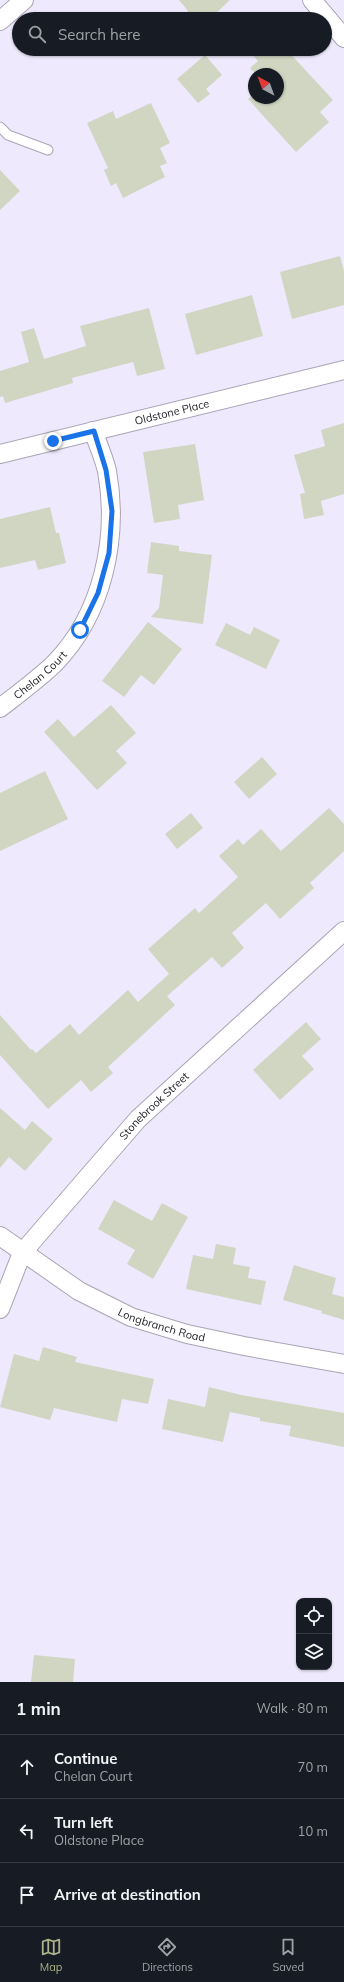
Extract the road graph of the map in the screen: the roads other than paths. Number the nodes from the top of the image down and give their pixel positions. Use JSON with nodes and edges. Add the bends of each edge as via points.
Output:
{"nodes":[{"id":1,"x":24,"y":0,"type":"edge"},
{"id":2,"x":312,"y":0,"type":"edge"},
{"id":3,"x":3,"y":11,"type":"edge"},
{"id":4,"x":322,"y":12,"type":"edge"},
{"id":5,"x":332,"y":24,"type":"edge"},
{"id":6,"x":344,"y":38,"type":"edge"},
{"id":7,"x":0,"y":127,"type":"edge"},
{"id":8,"x":48,"y":150,"type":"dead end"},
{"id":9,"x":344,"y":370,"type":"edge"},
{"id":10,"x":94,"y":431,"type":"junction"},
{"id":11,"x":0,"y":454,"type":"edge"},
{"id":12,"x":0,"y":708,"type":"edge"},
{"id":13,"x":344,"y":931,"type":"edge"},
{"id":14,"x":0,"y":1236,"type":"edge"},
{"id":15,"x":22,"y":1253,"type":"junction"},
{"id":16,"x":0,"y":1309,"type":"edge"},
{"id":17,"x":344,"y":1364,"type":"edge"}],
"edges":[{"from":1,"to":3,"type":"street"},
{"from":2,"to":4,"type":"street"},
{"from":5,"to":6,"type":"street"},
{"from":7,"to":8,"type":"lane","via":[[8,135]]},
{"from":9,"to":10,"type":"street","name":"Oldstone Place"},
{"from":10,"to":11,"type":"street","name":"Oldstone Place"},
{"from":10,"to":12,"type":"street","name":"Chelan Court","via":[[106,470],[112,511],[109,553],[98,593],[80,630],[54,663]]},
{"from":13,"to":15,"type":"street","name":"Stonebrook Street","via":[[138,1119]]},
{"from":14,"to":15,"type":"street","name":"Longbranch Road"},
{"from":15,"to":16,"type":"street","name":"Stonebrook Street"},
{"from":15,"to":17,"type":"street","name":"Longbranch Road","via":[[79,1291],[131,1317],[187,1334]]}]}
